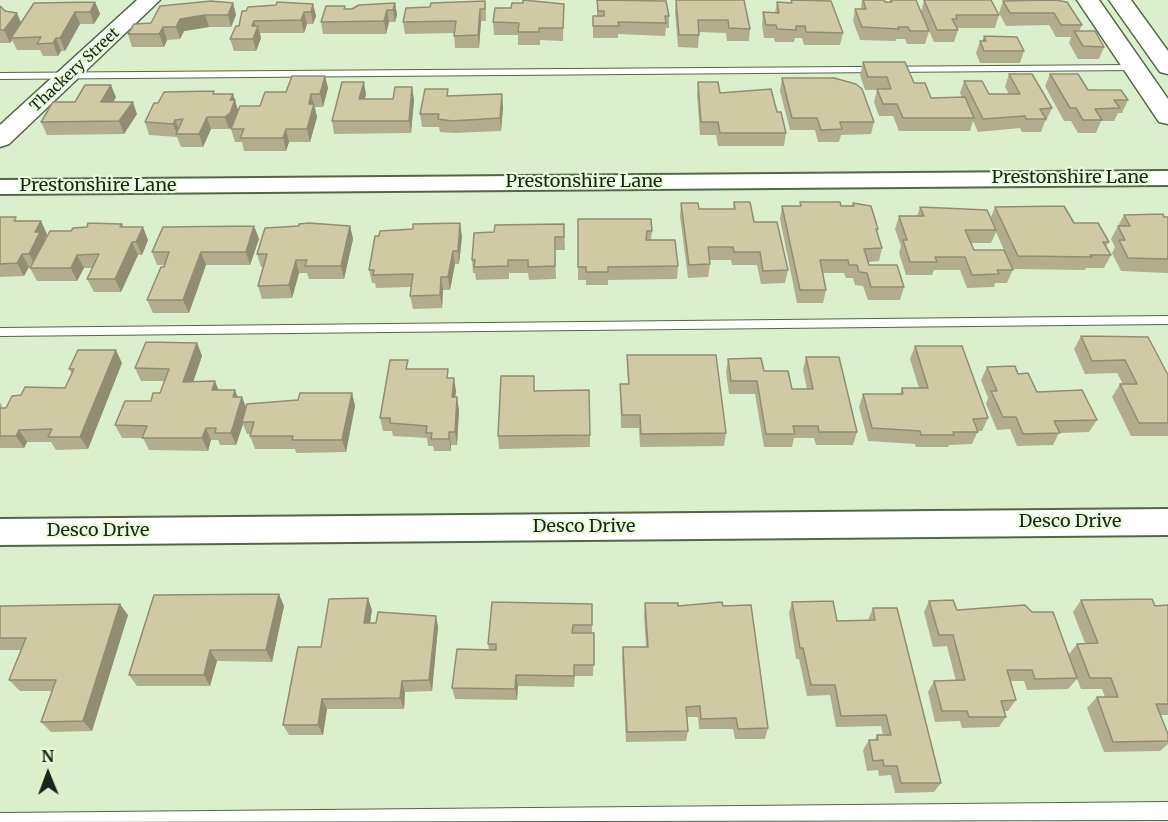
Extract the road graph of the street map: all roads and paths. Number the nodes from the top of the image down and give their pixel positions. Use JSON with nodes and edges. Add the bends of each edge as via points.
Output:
{"nodes":[{"id":1,"x":149,"y":0,"type":"edge"},
{"id":2,"x":1088,"y":0,"type":"edge"},
{"id":3,"x":1120,"y":0,"type":"edge"},
{"id":4,"x":1168,"y":67,"type":"edge"},
{"id":5,"x":1135,"y":69,"type":"junction"},
{"id":6,"x":0,"y":76,"type":"edge"},
{"id":7,"x":69,"y":76,"type":"junction"},
{"id":8,"x":1168,"y":117,"type":"edge"},
{"id":9,"x":0,"y":139,"type":"edge"},
{"id":10,"x":1168,"y":178,"type":"edge"},
{"id":11,"x":0,"y":187,"type":"edge"},
{"id":12,"x":1168,"y":320,"type":"edge"},
{"id":13,"x":0,"y":332,"type":"edge"},
{"id":14,"x":1168,"y":522,"type":"edge"},
{"id":15,"x":0,"y":532,"type":"edge"},
{"id":16,"x":1168,"y":811,"type":"edge"},
{"id":17,"x":0,"y":822,"type":"edge"}],
"edges":[{"from":1,"to":7,"type":"main road","name":"Thackery Street"},
{"from":2,"to":5,"type":"main road"},
{"from":3,"to":4,"type":"main road"},
{"from":5,"to":7,"type":"lane"},
{"from":5,"to":8,"type":"main road"},
{"from":6,"to":7,"type":"lane"},
{"from":7,"to":9,"type":"main road","name":"Thackery Street"},
{"from":10,"to":11,"type":"street","name":"Prestonshire Lane"},
{"from":12,"to":13,"type":"lane"},
{"from":14,"to":15,"type":"street","name":"Desco Drive"},
{"from":16,"to":17,"type":"lane"}]}
